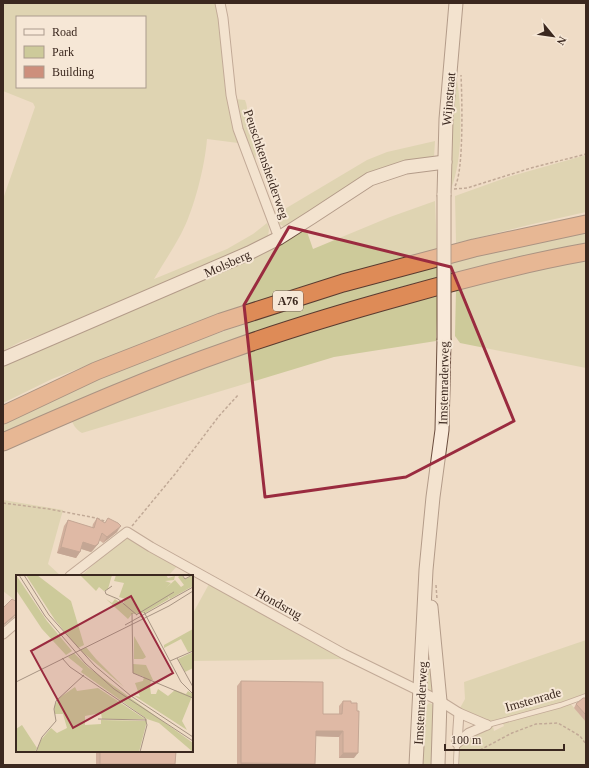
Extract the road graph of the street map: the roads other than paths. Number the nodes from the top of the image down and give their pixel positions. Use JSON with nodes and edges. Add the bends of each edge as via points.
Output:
{"nodes":[{"id":1,"x":220,"y":3,"type":"edge"},
{"id":2,"x":456,"y":3,"type":"edge"},
{"id":3,"x":445,"y":162,"type":"junction"},
{"id":4,"x":448,"y":192,"type":"joint"},
{"id":5,"x":586,"y":224,"type":"edge"},
{"id":6,"x":279,"y":238,"type":"junction"},
{"id":7,"x":586,"y":252,"type":"edge"},
{"id":8,"x":3,"y":359,"type":"edge"},
{"id":9,"x":3,"y":415,"type":"edge"},
{"id":10,"x":3,"y":442,"type":"edge"},
{"id":11,"x":426,"y":570,"type":"junction"},
{"id":12,"x":71,"y":575,"type":"edge"},
{"id":13,"x":16,"y":623,"type":"edge"},
{"id":14,"x":3,"y":634,"type":"edge"},
{"id":15,"x":420,"y":693,"type":"junction"},
{"id":16,"x":586,"y":696,"type":"edge"},
{"id":17,"x":440,"y":701,"type":"junction"},
{"id":18,"x":459,"y":713,"type":"junction"},
{"id":19,"x":487,"y":725,"type":"junction"},
{"id":20,"x":457,"y":743,"type":"junction"},
{"id":21,"x":416,"y":765,"type":"edge"},
{"id":22,"x":438,"y":765,"type":"edge"},
{"id":23,"x":456,"y":765,"type":"edge"}],
"edges":[{"from":1,"to":6,"type":"street","name":"Peuschkensheiderweg","via":[[231,95],[238,129]]},
{"from":2,"to":3,"type":"street","name":"Wijnstraat"},
{"from":3,"to":4,"type":"street","name":"Wijnstraat"},
{"from":3,"to":6,"type":"street","name":"Molsberg","via":[[406,167],[370,179]]},
{"from":4,"to":11,"type":"street","name":"Imstenraderweg","bridge":true,"via":[[442,430]]},
{"from":5,"to":9,"type":"highway","number":"A76","via":[[533,234],[343,283],[229,320],[96,371]]},
{"from":6,"to":8,"type":"street","name":"Molsberg","via":[[230,262]]},
{"from":7,"to":10,"type":"highway","number":"A76","via":[[486,273],[295,328],[231,349],[110,395]]},
{"from":11,"to":15,"type":"street","name":"Imstenraderweg"},
{"from":11,"to":17,"type":"street","name":"Imstenraderweg"},
{"from":12,"to":15,"type":"street","name":"Hondsrug","via":[[127,532],[151,548]]},
{"from":13,"to":14,"type":"street"},
{"from":15,"to":17,"type":"street","name":"Hondsrug"},
{"from":15,"to":21,"type":"street","name":"Imstenraderweg"},
{"from":16,"to":19,"type":"lane","name":"Imstenrade"},
{"from":17,"to":18,"type":"street"},
{"from":17,"to":22,"type":"street","name":"Imstenraderweg"},
{"from":18,"to":19,"type":"street"},
{"from":18,"to":20,"type":"street"},
{"from":19,"to":20,"type":"street","name":"Imstenrade","via":[[469,733]]},
{"from":20,"to":23,"type":"lane"}]}
